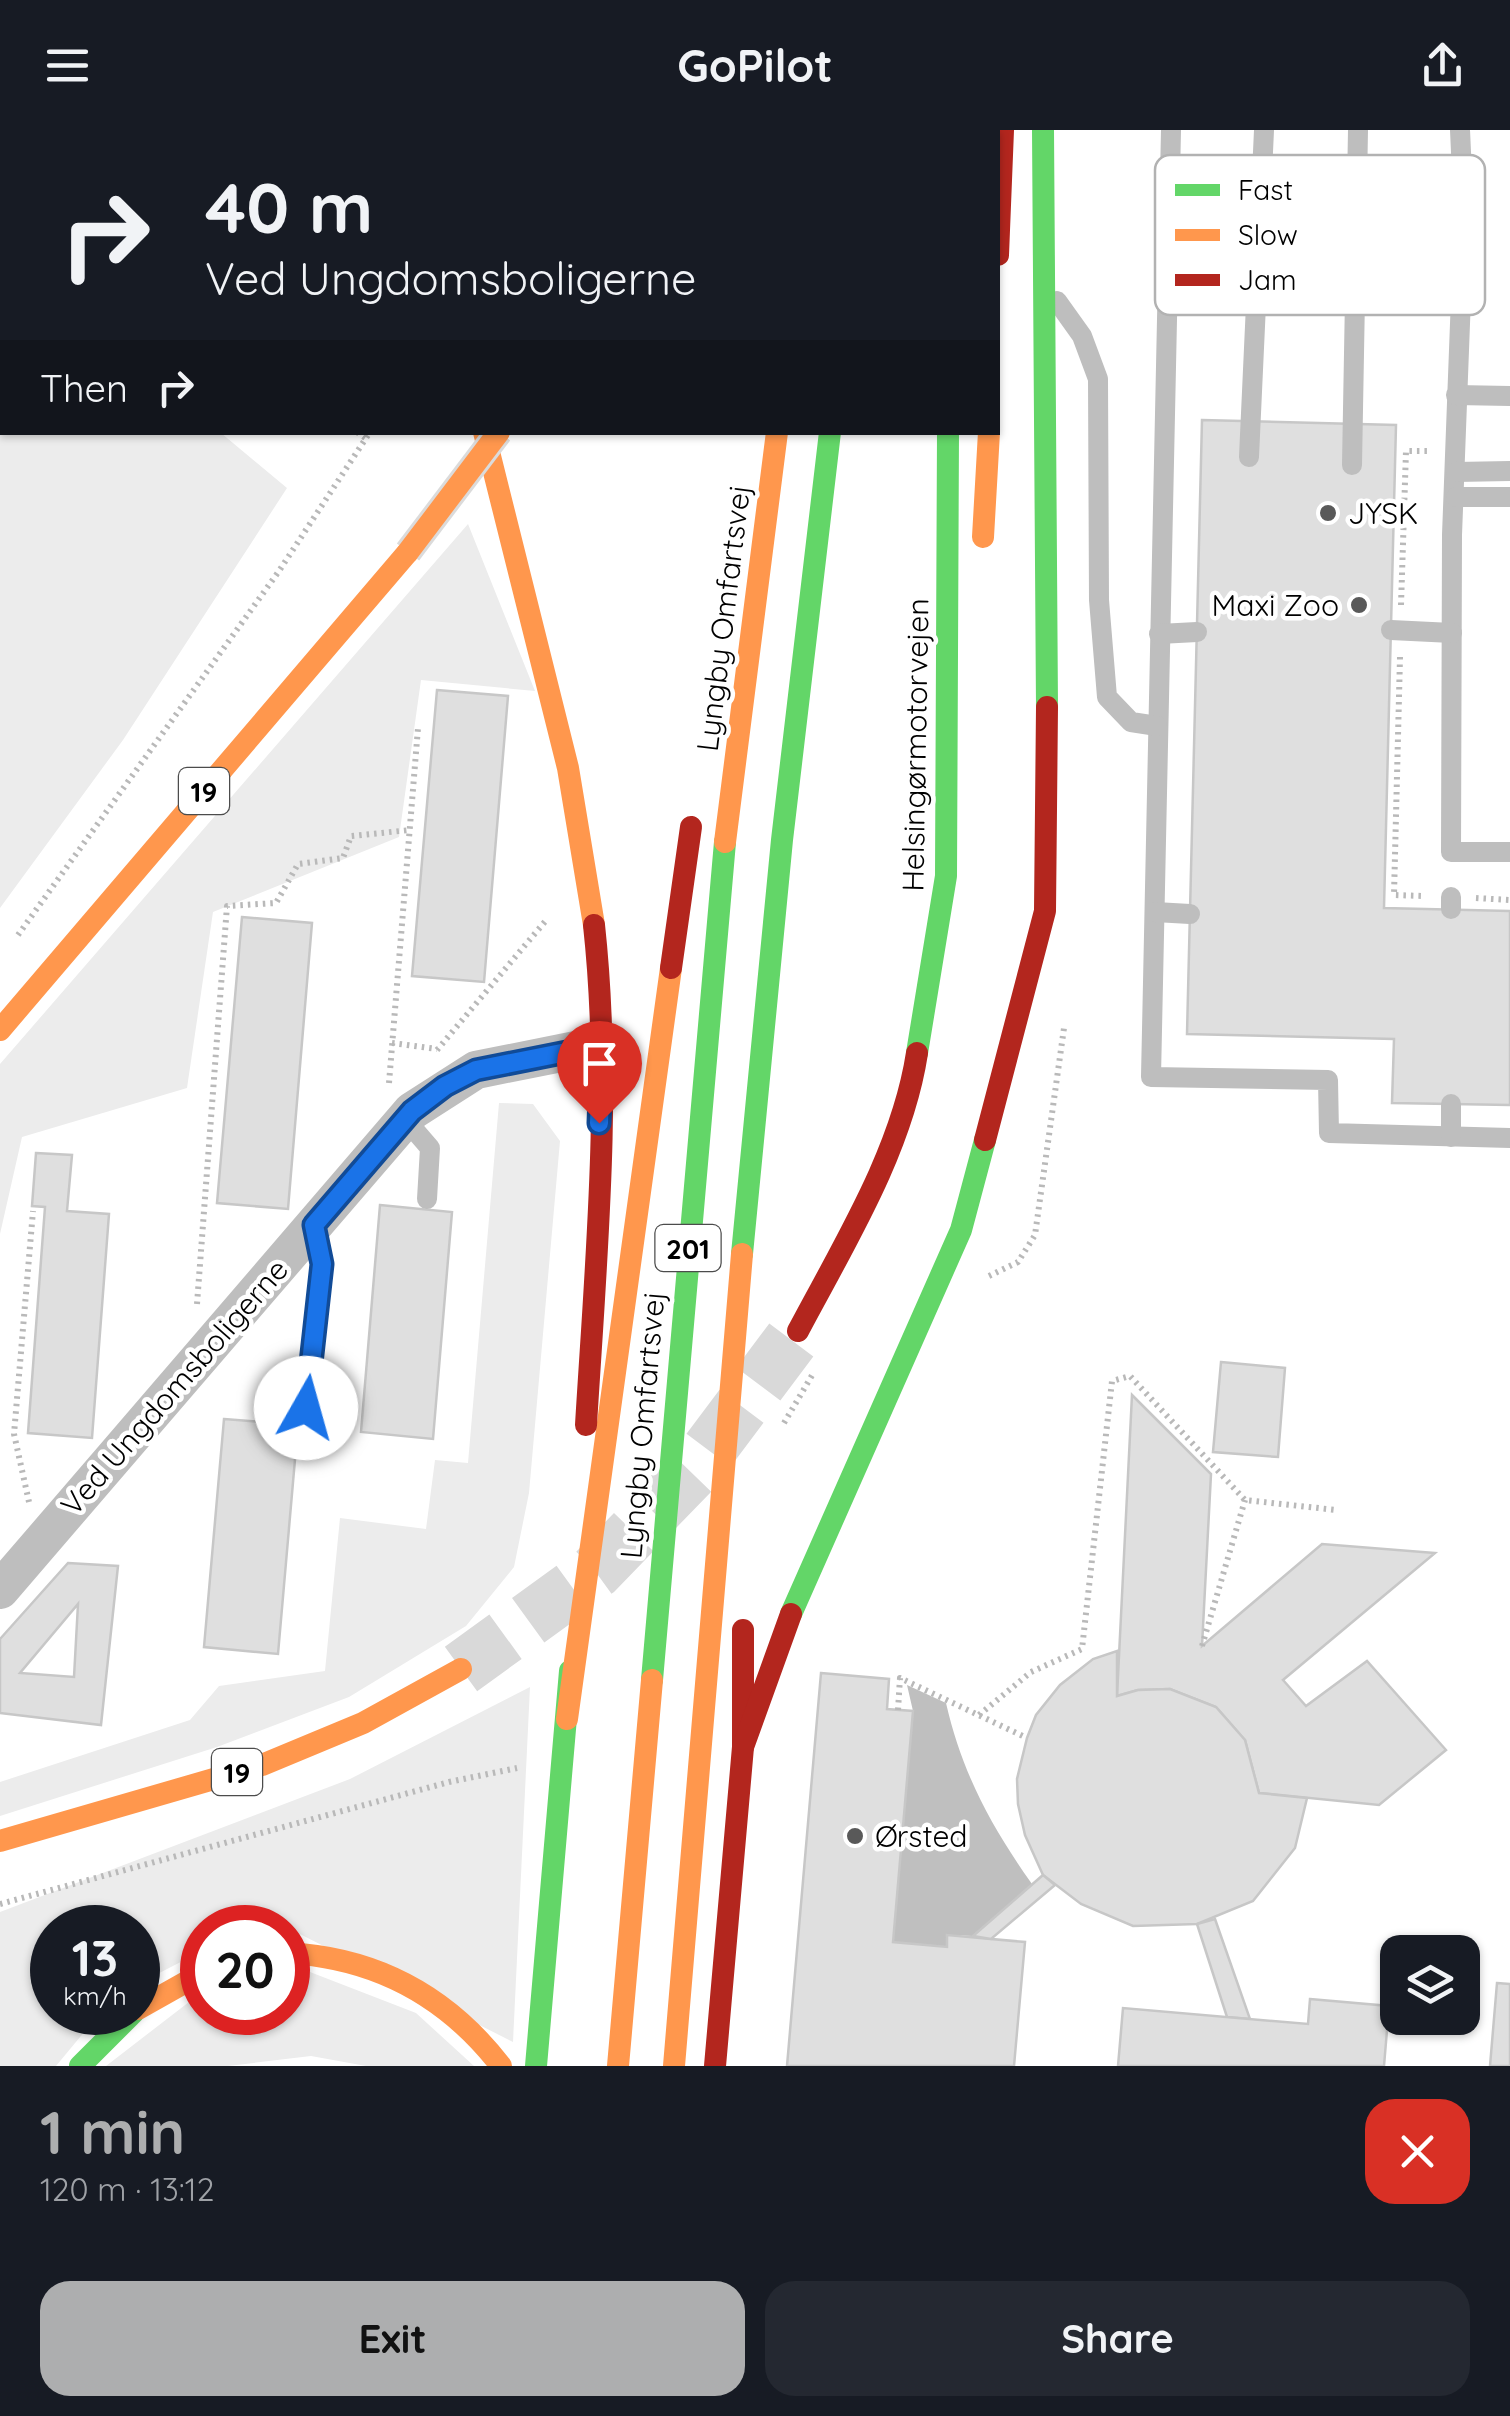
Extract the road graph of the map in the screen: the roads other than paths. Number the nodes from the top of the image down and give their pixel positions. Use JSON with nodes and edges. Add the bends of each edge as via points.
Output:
{"nodes":[{"id":1,"x":1003,"y":130,"type":"edge"},
{"id":2,"x":1042,"y":130,"type":"edge"},
{"id":3,"x":1170,"y":130,"type":"edge"},
{"id":4,"x":1264,"y":130,"type":"edge"},
{"id":5,"x":1358,"y":130,"type":"edge"},
{"id":6,"x":1460,"y":130,"type":"edge"},
{"id":7,"x":1170,"y":155,"type":"edge"},
{"id":8,"x":1263,"y":155,"type":"edge"},
{"id":9,"x":1357,"y":155,"type":"edge"},
{"id":10,"x":1461,"y":155,"type":"edge"},
{"id":11,"x":1000,"y":204,"type":"edge"},
{"id":12,"x":1046,"y":286,"type":"junction"},
{"id":13,"x":1167,"y":315,"type":"edge"},
{"id":14,"x":1255,"y":315,"type":"edge"},
{"id":15,"x":1355,"y":315,"type":"edge"},
{"id":16,"x":1459,"y":315,"type":"edge"},
{"id":17,"x":1456,"y":395,"type":"junction"},
{"id":18,"x":1510,"y":396,"type":"edge"},
{"id":19,"x":485,"y":435,"type":"edge"},
{"id":20,"x":497,"y":435,"type":"edge"},
{"id":21,"x":777,"y":435,"type":"edge"},
{"id":22,"x":830,"y":435,"type":"edge"},
{"id":23,"x":948,"y":435,"type":"edge"},
{"id":24,"x":988,"y":435,"type":"edge"},
{"id":25,"x":1249,"y":458,"type":"dead end"},
{"id":26,"x":1352,"y":465,"type":"dead end"},
{"id":27,"x":1510,"y":471,"type":"edge"},
{"id":28,"x":1456,"y":472,"type":"junction"},
{"id":29,"x":1456,"y":497,"type":"junction"},
{"id":30,"x":1510,"y":497,"type":"edge"},
{"id":31,"x":982,"y":551,"type":"dead end"},
{"id":32,"x":1396,"y":631,"type":"road end"},
{"id":33,"x":1196,"y":632,"type":"dead end"},
{"id":34,"x":1452,"y":633,"type":"junction"},
{"id":35,"x":1159,"y":634,"type":"junction"},
{"id":36,"x":1158,"y":726,"type":"junction"},
{"id":37,"x":970,"y":789,"type":"dead end"},
{"id":38,"x":696,"y":794,"type":"dead end"},
{"id":39,"x":1510,"y":852,"type":"edge"},
{"id":40,"x":946,"y":876,"type":"junction"},
{"id":41,"x":1155,"y":912,"type":"junction"},
{"id":42,"x":1190,"y":914,"type":"dead end"},
{"id":43,"x":0,"y":1030,"type":"edge"},
{"id":44,"x":602,"y":1045,"type":"junction"},
{"id":45,"x":1451,"y":1104,"type":"dead end"},
{"id":46,"x":394,"y":1131,"type":"junction"},
{"id":47,"x":752,"y":1133,"type":"junction"},
{"id":48,"x":1451,"y":1137,"type":"junction"},
{"id":49,"x":1510,"y":1138,"type":"edge"},
{"id":50,"x":427,"y":1199,"type":"dead end"},
{"id":51,"x":314,"y":1225,"type":"junction"},
{"id":52,"x":761,"y":1324,"type":"dead end"},
{"id":53,"x":798,"y":1331,"type":"tunnel mouth"},
{"id":54,"x":306,"y":1408,"type":"dead end"},
{"id":55,"x":0,"y":1590,"type":"edge"},
{"id":56,"x":743,"y":1609,"type":"dead end"},
{"id":57,"x":461,"y":1669,"type":"tunnel mouth"},
{"id":58,"x":567,"y":1719,"type":"junction"},
{"id":59,"x":742,"y":1747,"type":"junction"},
{"id":60,"x":0,"y":1841,"type":"edge"},
{"id":61,"x":310,"y":1953,"type":"edge"},
{"id":62,"x":112,"y":2035,"type":"edge"},
{"id":63,"x":80,"y":2066,"type":"edge"},
{"id":64,"x":501,"y":2066,"type":"edge"},
{"id":65,"x":536,"y":2066,"type":"edge"},
{"id":66,"x":618,"y":2066,"type":"edge"},
{"id":67,"x":674,"y":2066,"type":"edge"},
{"id":68,"x":715,"y":2066,"type":"edge"}],
"edges":[{"from":1,"to":11,"type":"main road"},
{"from":2,"to":12,"type":"main road"},
{"from":3,"to":7,"type":"lane"},
{"from":4,"to":8,"type":"lane"},
{"from":5,"to":9,"type":"lane"},
{"from":6,"to":10,"type":"lane"},
{"from":12,"to":36,"type":"lane","via":[[1082,336],[1098,380],[1099,600],[1107,697],[1131,722]]},
{"from":12,"to":59,"type":"main road","via":[[1045,910],[961,1230],[775,1650]]},
{"from":13,"to":35,"type":"lane"},
{"from":14,"to":25,"type":"lane"},
{"from":15,"to":26,"type":"lane"},
{"from":16,"to":17,"type":"lane"},
{"from":17,"to":18,"type":"lane"},
{"from":17,"to":28,"type":"lane"},
{"from":19,"to":44,"type":"main road","via":[[566,745],[590,884]]},
{"from":20,"to":43,"type":"main road","number":"19","bridge":true,"via":[[408,552]]},
{"from":21,"to":66,"type":"main road","name":"Lyngby Omfartsvej","number":"201","via":[[728,813]]},
{"from":22,"to":47,"type":"main road","number":"201"},
{"from":23,"to":40,"type":"main road","name":"Helsingørmotorvejen"},
{"from":24,"to":31,"type":"main road"},
{"from":27,"to":28,"type":"lane"},
{"from":28,"to":29,"type":"lane"},
{"from":29,"to":30,"type":"lane"},
{"from":29,"to":34,"type":"lane"},
{"from":32,"to":34,"type":"lane"},
{"from":33,"to":35,"type":"lane"},
{"from":34,"to":39,"type":"lane","via":[[1450,852]]},
{"from":35,"to":36,"type":"lane"},
{"from":36,"to":41,"type":"lane"},
{"from":37,"to":40,"type":"main road","via":[[970,808]]},
{"from":38,"to":58,"type":"main road"},
{"from":40,"to":53,"type":"main road","name":"Helsingørmotorvejen","via":[[911,1093],[857,1220]]},
{"from":41,"to":42,"type":"lane"},
{"from":41,"to":48,"type":"lane","via":[[1151,1077],[1328,1080],[1328,1132]]},
{"from":44,"to":46,"type":"street","name":"Ved Ungdomsboligerne","via":[[476,1070],[445,1086]]},
{"from":44,"to":58,"type":"main road"},
{"from":45,"to":48,"type":"lane"},
{"from":46,"to":50,"type":"lane","via":[[430,1148]]},
{"from":46,"to":51,"type":"street","name":"Ved Ungdomsboligerne"},
{"from":47,"to":52,"type":"main road"},
{"from":47,"to":67,"type":"main road","number":"201"},
{"from":48,"to":49,"type":"lane"},
{"from":51,"to":54,"type":"lane","via":[[322,1264]]},
{"from":51,"to":55,"type":"street","name":"Ved Ungdomsboligerne"},
{"from":56,"to":59,"type":"main road"},
{"from":57,"to":60,"type":"main road","number":"19","via":[[363,1722],[262,1764]]},
{"from":58,"to":65,"type":"main road"},
{"from":59,"to":68,"type":"main road"},
{"from":61,"to":64,"type":"main road","via":[[371,1965],[436,2000]]},
{"from":62,"to":63,"type":"main road"}]}
